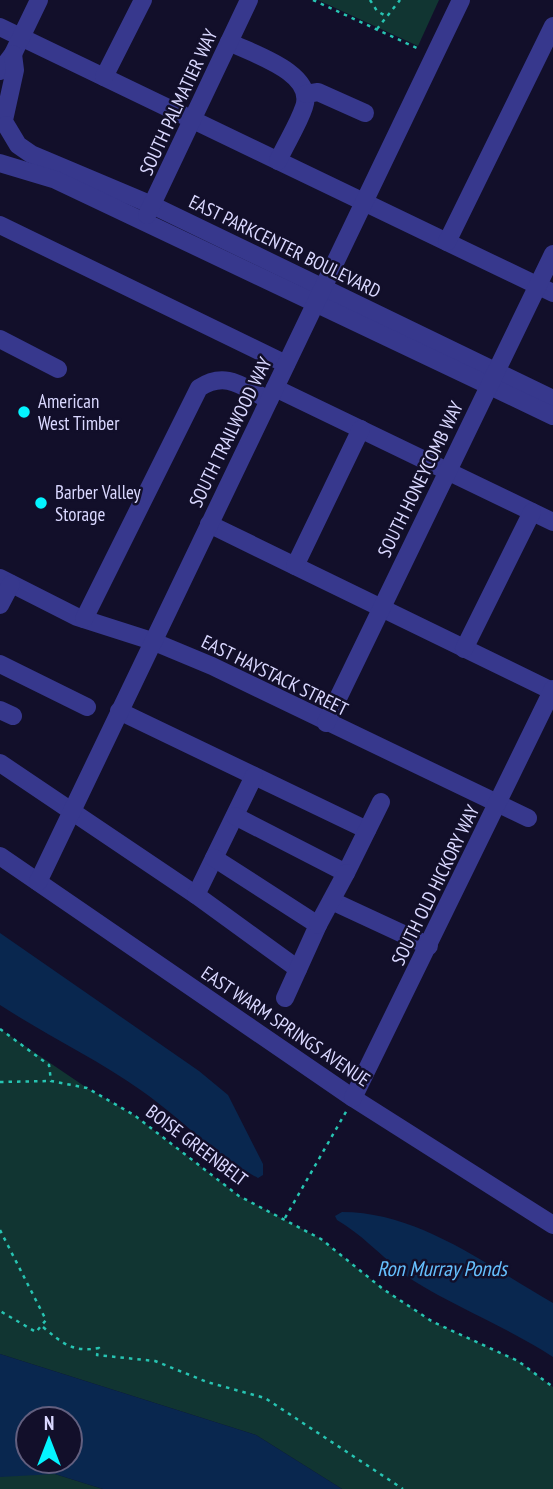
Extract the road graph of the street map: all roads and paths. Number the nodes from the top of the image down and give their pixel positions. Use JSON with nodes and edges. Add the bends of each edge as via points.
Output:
{"nodes":[{"id":1,"x":39,"y":0,"type":"edge"},
{"id":2,"x":143,"y":0,"type":"edge"},
{"id":3,"x":249,"y":0,"type":"edge"},
{"id":4,"x":313,"y":0,"type":"edge"},
{"id":5,"x":370,"y":0,"type":"edge"},
{"id":6,"x":400,"y":0,"type":"edge"},
{"id":7,"x":461,"y":0,"type":"edge"},
{"id":8,"x":385,"y":16,"type":"junction"},
{"id":9,"x":553,"y":26,"type":"edge"},
{"id":10,"x":0,"y":27,"type":"edge"},
{"id":11,"x":377,"y":29,"type":"junction"},
{"id":12,"x":229,"y":42,"type":"junction"},
{"id":13,"x":17,"y":45,"type":"junction"},
{"id":14,"x":419,"y":49,"type":"dead end"},
{"id":15,"x":0,"y":71,"type":"edge"},
{"id":16,"x":104,"y":77,"type":"junction"},
{"id":17,"x":306,"y":94,"type":"junction"},
{"id":18,"x":365,"y":113,"type":"dead end"},
{"id":19,"x":3,"y":119,"type":"edge"},
{"id":20,"x":193,"y":120,"type":"junction"},
{"id":21,"x":0,"y":148,"type":"edge"},
{"id":22,"x":278,"y":161,"type":"junction"},
{"id":23,"x":0,"y":163,"type":"edge"},
{"id":24,"x":364,"y":203,"type":"junction"},
{"id":25,"x":152,"y":205,"type":"junction"},
{"id":26,"x":144,"y":222,"type":"junction"},
{"id":27,"x":0,"y":225,"type":"edge"},
{"id":28,"x":447,"y":243,"type":"junction"},
{"id":29,"x":553,"y":254,"type":"edge"},
{"id":30,"x":545,"y":290,"type":"edge"},
{"id":31,"x":319,"y":296,"type":"junction"},
{"id":32,"x":0,"y":340,"type":"edge"},
{"id":33,"x":286,"y":364,"type":"junction"},
{"id":34,"x":58,"y":369,"type":"dead end"},
{"id":35,"x":491,"y":379,"type":"junction"},
{"id":36,"x":272,"y":394,"type":"junction"},
{"id":37,"x":553,"y":399,"type":"edge"},
{"id":38,"x":553,"y":416,"type":"edge"},
{"id":39,"x":361,"y":429,"type":"junction"},
{"id":40,"x":447,"y":470,"type":"junction"},
{"id":41,"x":532,"y":512,"type":"junction"},
{"id":42,"x":553,"y":522,"type":"edge"},
{"id":43,"x":209,"y":524,"type":"junction"},
{"id":44,"x":295,"y":566,"type":"junction"},
{"id":45,"x":6,"y":581,"type":"edge"},
{"id":46,"x":0,"y":605,"type":"edge"},
{"id":47,"x":381,"y":608,"type":"junction"},
{"id":48,"x":84,"y":619,"type":"junction"},
{"id":49,"x":152,"y":641,"type":"junction"},
{"id":50,"x":464,"y":649,"type":"junction"},
{"id":51,"x":0,"y":664,"type":"edge"},
{"id":52,"x":553,"y":690,"type":"edge"},
{"id":53,"x":87,"y":707,"type":"dead end"},
{"id":54,"x":119,"y":711,"type":"junction"},
{"id":55,"x":326,"y":723,"type":"junction"},
{"id":56,"x":0,"y":763,"type":"edge"},
{"id":57,"x":254,"y":776,"type":"junction"},
{"id":58,"x":381,"y":802,"type":"dead end"},
{"id":59,"x":497,"y":805,"type":"junction"},
{"id":60,"x":71,"y":812,"type":"junction"},
{"id":61,"x":235,"y":816,"type":"junction"},
{"id":62,"x":528,"y":818,"type":"dead end"},
{"id":63,"x":367,"y":830,"type":"junction"},
{"id":64,"x":0,"y":856,"type":"edge"},
{"id":65,"x":214,"y":858,"type":"junction"},
{"id":66,"x":346,"y":873,"type":"junction"},
{"id":67,"x":38,"y":882,"type":"junction"},
{"id":68,"x":196,"y":895,"type":"junction"},
{"id":69,"x":332,"y":901,"type":"junction"},
{"id":70,"x":318,"y":925,"type":"junction"},
{"id":71,"x":429,"y":946,"type":"junction"},
{"id":72,"x":298,"y":969,"type":"junction"},
{"id":73,"x":285,"y":998,"type":"dead end"},
{"id":74,"x":0,"y":1029,"type":"edge"},
{"id":75,"x":0,"y":1082,"type":"edge"},
{"id":76,"x":51,"y":1082,"type":"junction"},
{"id":77,"x":354,"y":1098,"type":"junction"},
{"id":78,"x":285,"y":1218,"type":"junction"},
{"id":79,"x":553,"y":1225,"type":"edge"},
{"id":80,"x":0,"y":1230,"type":"edge"},
{"id":81,"x":0,"y":1311,"type":"edge"},
{"id":82,"x":43,"y":1326,"type":"junction"},
{"id":83,"x":553,"y":1387,"type":"edge"},
{"id":84,"x":403,"y":1489,"type":"edge"}],
"edges":[{"from":1,"to":13,"type":"street"},
{"from":2,"to":16,"type":"street"},
{"from":3,"to":12,"type":"street","name":"SOUTH PALMATIER WAY"},
{"from":4,"to":11,"type":"path"},
{"from":5,"to":8,"type":"path"},
{"from":6,"to":8,"type":"path"},
{"from":7,"to":24,"type":"street","name":"SOUTH TRAILWOOD WAY"},
{"from":8,"to":11,"type":"path"},
{"from":9,"to":28,"type":"street"},
{"from":10,"to":13,"type":"street"},
{"from":11,"to":14,"type":"path"},
{"from":12,"to":17,"type":"street","via":[[294,75]]},
{"from":12,"to":20,"type":"street","name":"SOUTH PALMATIER WAY"},
{"from":13,"to":15,"type":"street"},
{"from":13,"to":16,"type":"street"},
{"from":13,"to":19,"type":"street"},
{"from":16,"to":20,"type":"street"},
{"from":17,"to":18,"type":"street","via":[[318,92]]},
{"from":17,"to":22,"type":"street","via":[[305,106]]},
{"from":19,"to":21,"type":"street"},
{"from":19,"to":25,"type":"street","name":"EAST PARKCENTER BOULEVARD","via":[[18,145],[31,154]]},
{"from":20,"to":22,"type":"street"},
{"from":20,"to":25,"type":"street","name":"SOUTH PALMATIER WAY"},
{"from":22,"to":24,"type":"street"},
{"from":23,"to":26,"type":"street","name":"EAST PARKCENTER BOULEVARD","via":[[44,175]]},
{"from":24,"to":28,"type":"street"},
{"from":24,"to":31,"type":"street","name":"SOUTH TRAILWOOD WAY"},
{"from":25,"to":26,"type":"street","name":"SOUTH PALMATIER WAY"},
{"from":25,"to":31,"type":"street","name":"EAST PARKCENTER BOULEVARD"},
{"from":26,"to":31,"type":"street","name":"EAST PARKCENTER BOULEVARD"},
{"from":27,"to":33,"type":"street"},
{"from":28,"to":30,"type":"street"},
{"from":29,"to":30,"type":"street","name":"SOUTH HONEYCOMB WAY"},
{"from":30,"to":35,"type":"street","name":"SOUTH HONEYCOMB WAY"},
{"from":31,"to":33,"type":"street","name":"SOUTH TRAILWOOD WAY"},
{"from":31,"to":35,"type":"street","name":"EAST PARKCENTER BOULEVARD"},
{"from":32,"to":34,"type":"street"},
{"from":33,"to":36,"type":"street","name":"SOUTH TRAILWOOD WAY"},
{"from":35,"to":37,"type":"street","name":"EAST PARKCENTER BOULEVARD"},
{"from":35,"to":38,"type":"street","name":"EAST PARKCENTER BOULEVARD"},
{"from":35,"to":40,"type":"street","name":"SOUTH HONEYCOMB WAY"},
{"from":36,"to":39,"type":"street"},
{"from":36,"to":43,"type":"street","name":"SOUTH TRAILWOOD WAY"},
{"from":36,"to":48,"type":"street","via":[[226,379],[199,388]]},
{"from":39,"to":40,"type":"street"},
{"from":39,"to":44,"type":"street"},
{"from":40,"to":41,"type":"street"},
{"from":40,"to":47,"type":"street","name":"SOUTH HONEYCOMB WAY"},
{"from":41,"to":42,"type":"street"},
{"from":41,"to":50,"type":"street"},
{"from":43,"to":44,"type":"street"},
{"from":43,"to":49,"type":"street","name":"SOUTH TRAILWOOD WAY"},
{"from":44,"to":47,"type":"street"},
{"from":45,"to":46,"type":"street"},
{"from":45,"to":48,"type":"street","name":"EAST HAYSTACK STREET"},
{"from":47,"to":50,"type":"street"},
{"from":47,"to":55,"type":"street","name":"SOUTH HONEYCOMB WAY"},
{"from":48,"to":49,"type":"street","name":"EAST HAYSTACK STREET"},
{"from":49,"to":54,"type":"street","name":"SOUTH TRAILWOOD WAY"},
{"from":49,"to":55,"type":"street","name":"EAST HAYSTACK STREET"},
{"from":50,"to":52,"type":"street"},
{"from":51,"to":53,"type":"street"},
{"from":52,"to":59,"type":"street","name":"SOUTH OLD HICKORY WAY"},
{"from":54,"to":57,"type":"street"},
{"from":54,"to":60,"type":"street","name":"SOUTH TRAILWOOD WAY"},
{"from":55,"to":59,"type":"street","name":"EAST HAYSTACK STREET"},
{"from":56,"to":60,"type":"street"},
{"from":57,"to":61,"type":"street"},
{"from":57,"to":63,"type":"street"},
{"from":58,"to":63,"type":"street"},
{"from":59,"to":62,"type":"street","name":"EAST HAYSTACK STREET"},
{"from":59,"to":71,"type":"street","name":"SOUTH OLD HICKORY WAY"},
{"from":60,"to":67,"type":"street","name":"SOUTH TRAILWOOD WAY"},
{"from":60,"to":68,"type":"street"},
{"from":61,"to":65,"type":"street"},
{"from":61,"to":66,"type":"street"},
{"from":63,"to":66,"type":"street"},
{"from":64,"to":67,"type":"street","name":"EAST WARM SPRINGS AVENUE"},
{"from":65,"to":68,"type":"street"},
{"from":65,"to":70,"type":"street"},
{"from":66,"to":69,"type":"street"},
{"from":67,"to":77,"type":"street","name":"EAST WARM SPRINGS AVENUE"},
{"from":68,"to":72,"type":"street"},
{"from":69,"to":70,"type":"street"},
{"from":69,"to":71,"type":"street"},
{"from":70,"to":72,"type":"street"},
{"from":71,"to":77,"type":"street","name":"SOUTH OLD HICKORY WAY"},
{"from":72,"to":73,"type":"street"},
{"from":74,"to":76,"type":"path","via":[[49,1065]]},
{"from":75,"to":76,"type":"path","name":"BOISE GREENBELT"},
{"from":76,"to":78,"type":"path","name":"BOISE GREENBELT","via":[[87,1088],[134,1115],[239,1196]]},
{"from":77,"to":78,"type":"path"},
{"from":77,"to":79,"type":"street","name":"EAST WARM SPRINGS AVENUE"},
{"from":78,"to":83,"type":"path","name":"BOISE GREENBELT","via":[[433,1322],[518,1361]]},
{"from":80,"to":82,"type":"path","via":[[44,1313]]},
{"from":81,"to":82,"type":"path","via":[[26,1329],[36,1332]]},
{"from":82,"to":84,"type":"path","via":[[67,1347],[99,1348],[97,1355],[155,1361],[265,1398]]}]}
